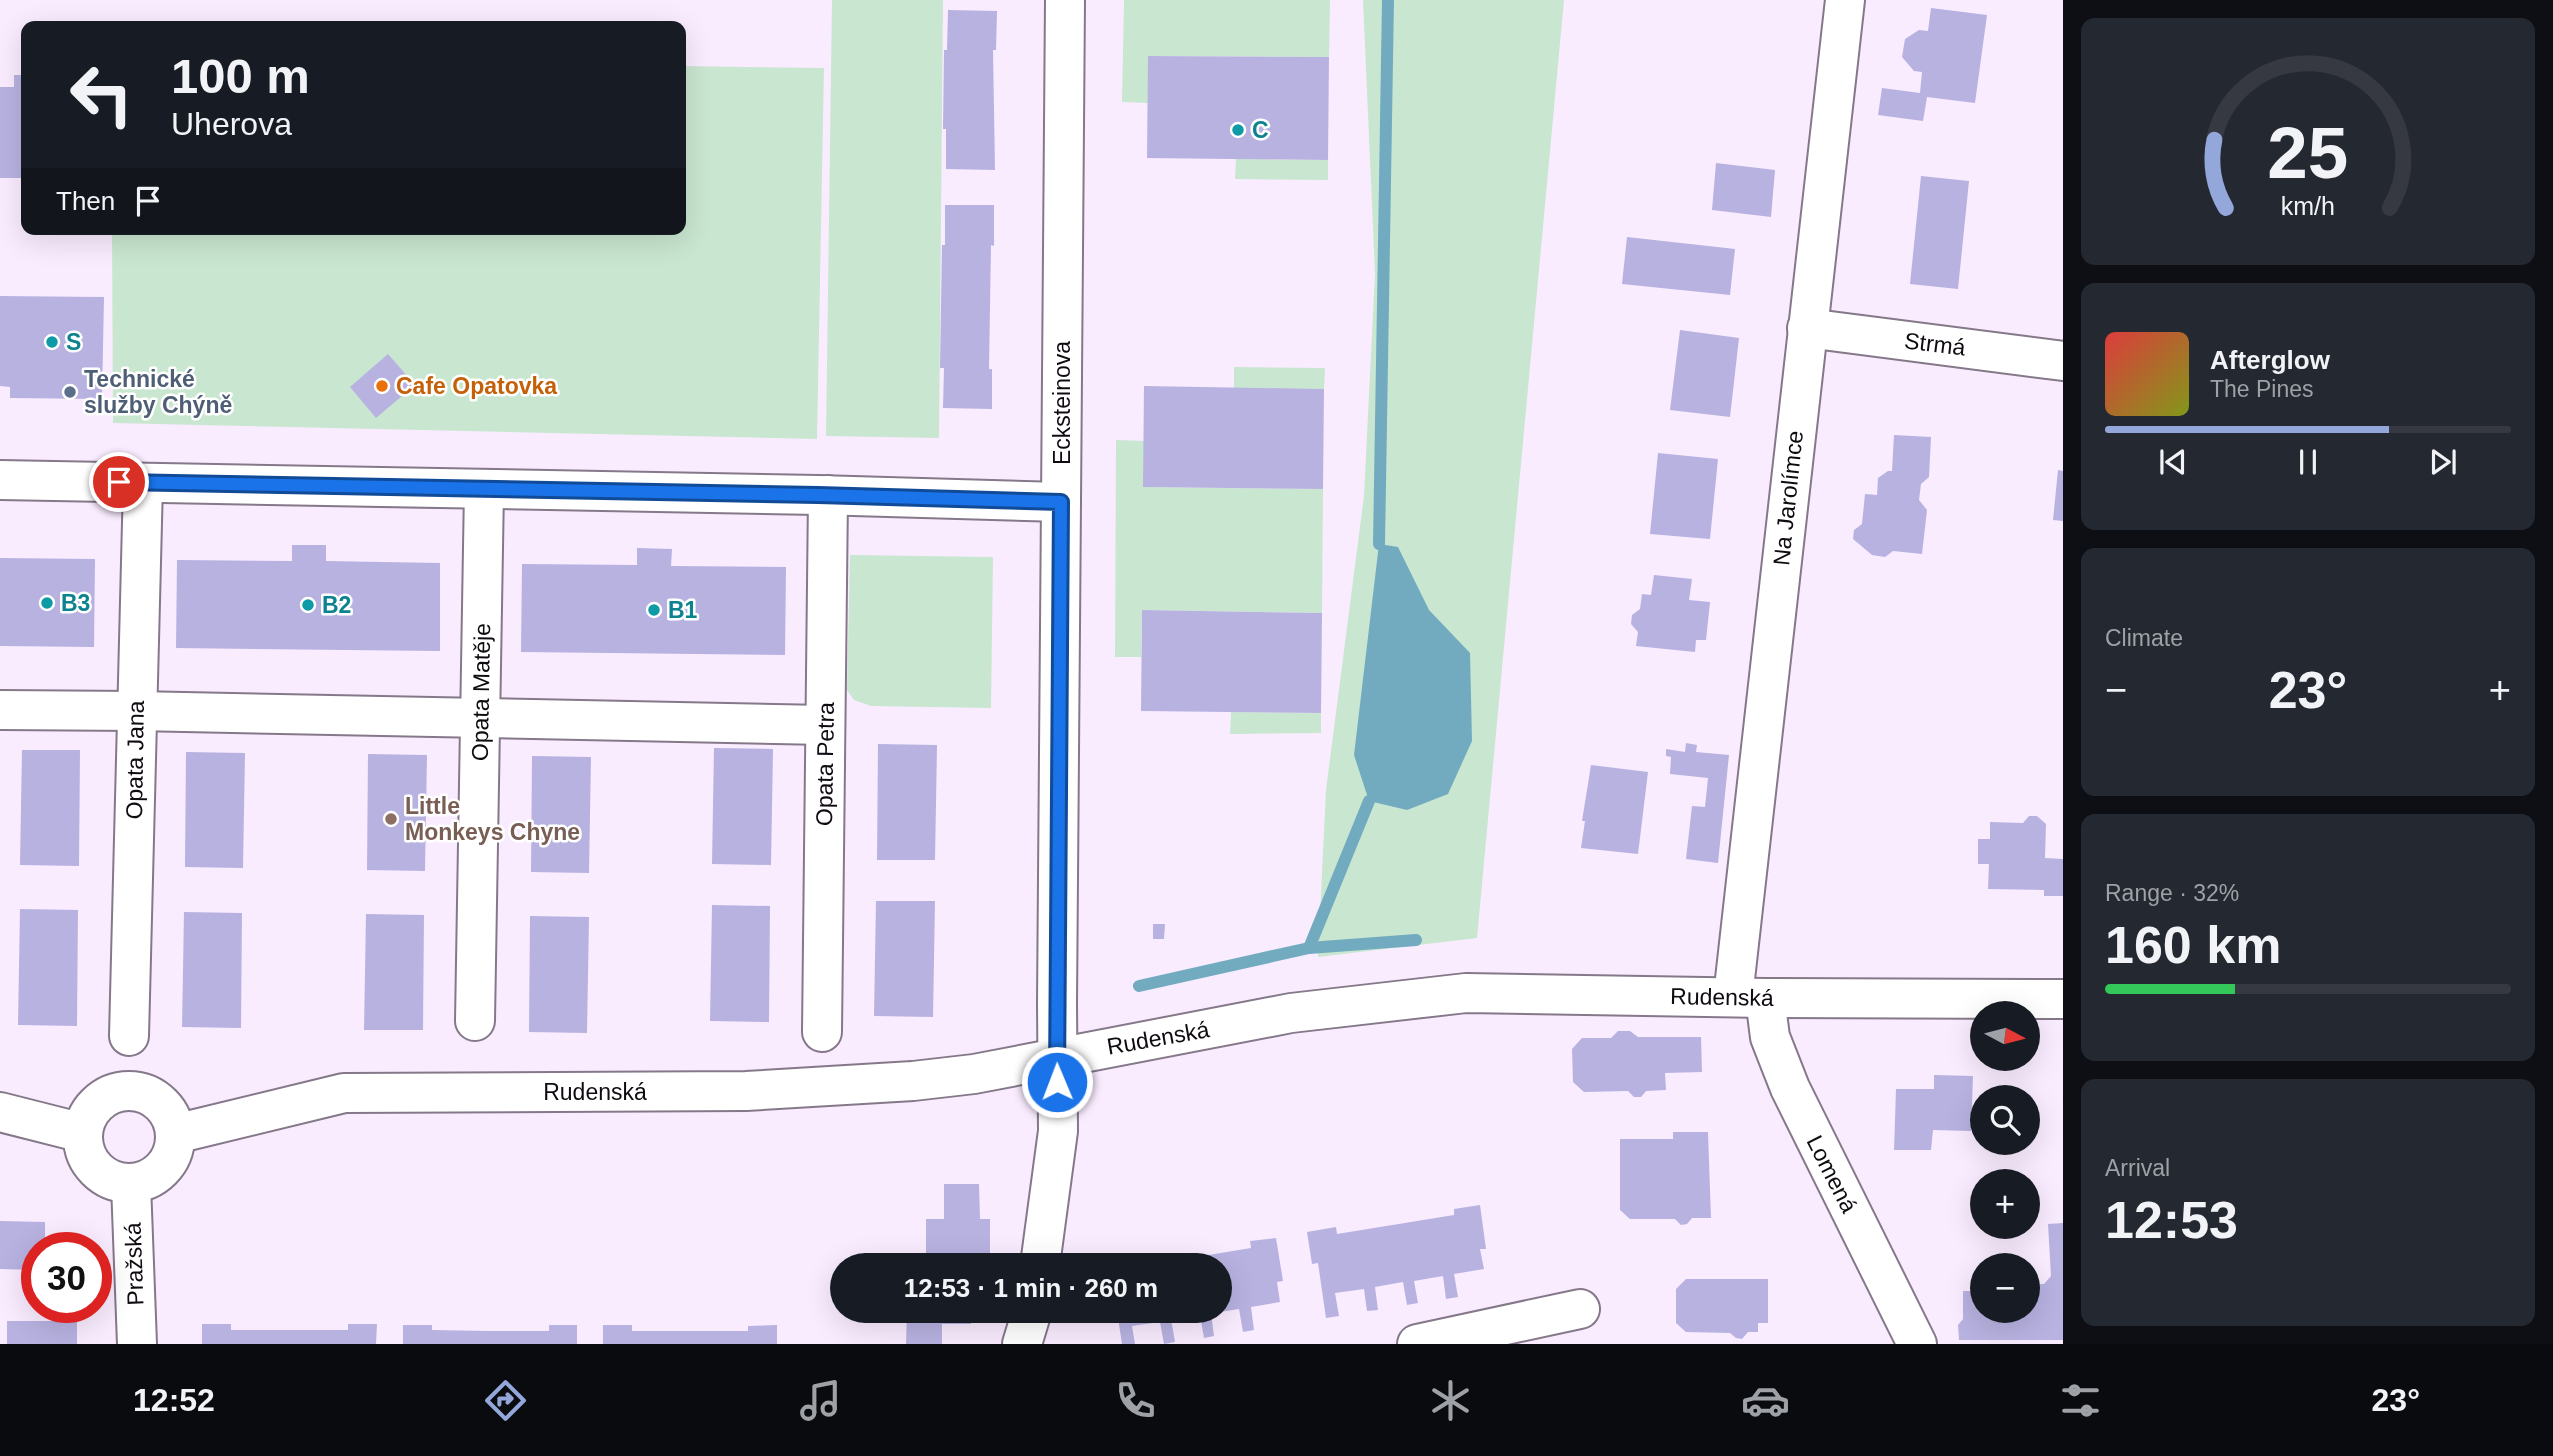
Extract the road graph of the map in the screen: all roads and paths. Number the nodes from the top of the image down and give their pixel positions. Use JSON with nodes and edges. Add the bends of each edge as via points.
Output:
{"nodes":[{"id":1,"x":1065,"y":0,"type":"edge"},
{"id":2,"x":1845,"y":0,"type":"edge"},
{"id":3,"x":1807,"y":328,"type":"junction"},
{"id":4,"x":2063,"y":361,"type":"edge"},
{"id":5,"x":0,"y":480,"type":"edge"},
{"id":6,"x":143,"y":483,"type":"junction"},
{"id":7,"x":484,"y":489,"type":"junction"},
{"id":8,"x":828,"y":495,"type":"junction"},
{"id":9,"x":1061,"y":502,"type":"junction"},
{"id":10,"x":0,"y":710,"type":"edge"},
{"id":11,"x":136,"y":711,"type":"junction"},
{"id":12,"x":480,"y":720,"type":"junction"},
{"id":13,"x":825,"y":725,"type":"junction"},
{"id":14,"x":1749,"y":998,"type":"junction"},
{"id":15,"x":2063,"y":999,"type":"edge"},
{"id":16,"x":475,"y":1021,"type":"dead end"},
{"id":17,"x":822,"y":1032,"type":"dead end"},
{"id":18,"x":129,"y":1036,"type":"dead end"},
{"id":19,"x":1057,"y":1057,"type":"junction"},
{"id":20,"x":0,"y":1112,"type":"edge"},
{"id":21,"x":83,"y":1133,"type":"junction"},
{"id":22,"x":175,"y":1134,"type":"junction"},
{"id":23,"x":131,"y":1184,"type":"junction"},
{"id":24,"x":1042,"y":1253,"type":"edge"},
{"id":25,"x":1580,"y":1309,"type":"dead end"},
{"id":26,"x":1028,"y":1323,"type":"edge"},
{"id":27,"x":137,"y":1344,"type":"edge"},
{"id":28,"x":1022,"y":1344,"type":"edge"},
{"id":29,"x":1417,"y":1344,"type":"edge"},
{"id":30,"x":1917,"y":1344,"type":"edge"}],
"edges":[{"from":1,"to":9,"type":"street","name":"Ecksteinova"},
{"from":2,"to":3,"type":"street","name":"Na Jarolímce"},
{"from":3,"to":4,"type":"street","name":"Strmá"},
{"from":3,"to":14,"type":"street","name":"Na Jarolímce"},
{"from":5,"to":6,"type":"street"},
{"from":6,"to":7,"type":"street"},
{"from":6,"to":11,"type":"street","name":"Opata Jana"},
{"from":7,"to":8,"type":"street"},
{"from":7,"to":12,"type":"street","name":"Opata Matěje"},
{"from":8,"to":9,"type":"street"},
{"from":8,"to":13,"type":"street","name":"Opata Petra"},
{"from":9,"to":19,"type":"street","name":"Ecksteinova"},
{"from":10,"to":11,"type":"street"},
{"from":11,"to":12,"type":"street"},
{"from":11,"to":18,"type":"street","name":"Opata Jana"},
{"from":12,"to":13,"type":"street"},
{"from":12,"to":16,"type":"street","name":"Opata Matěje"},
{"from":13,"to":17,"type":"street","name":"Opata Petra"},
{"from":14,"to":15,"type":"street","name":"Rudenská"},
{"from":14,"to":19,"type":"street","name":"Rudenská","via":[[1466,993],[1291,1013]]},
{"from":14,"to":30,"type":"street","name":"Lomená"},
{"from":19,"to":22,"type":"street","name":"Rudenská","via":[[913,1081],[746,1091],[344,1093]]},
{"from":19,"to":24,"type":"street","name":"Ecksteinova","via":[[1058,1131]]},
{"from":20,"to":21,"type":"street"},
{"from":21,"to":22,"type":"street","via":[[87,1118],[107,1096],[137,1092],[163,1106]]},
{"from":21,"to":23,"type":"street","via":[[87,1158],[95,1169]]},
{"from":22,"to":23,"type":"street","via":[[164,1168]]},
{"from":23,"to":27,"type":"street","name":"Pražská"},
{"from":25,"to":29,"type":"street"},
{"from":26,"to":28,"type":"street"}]}
